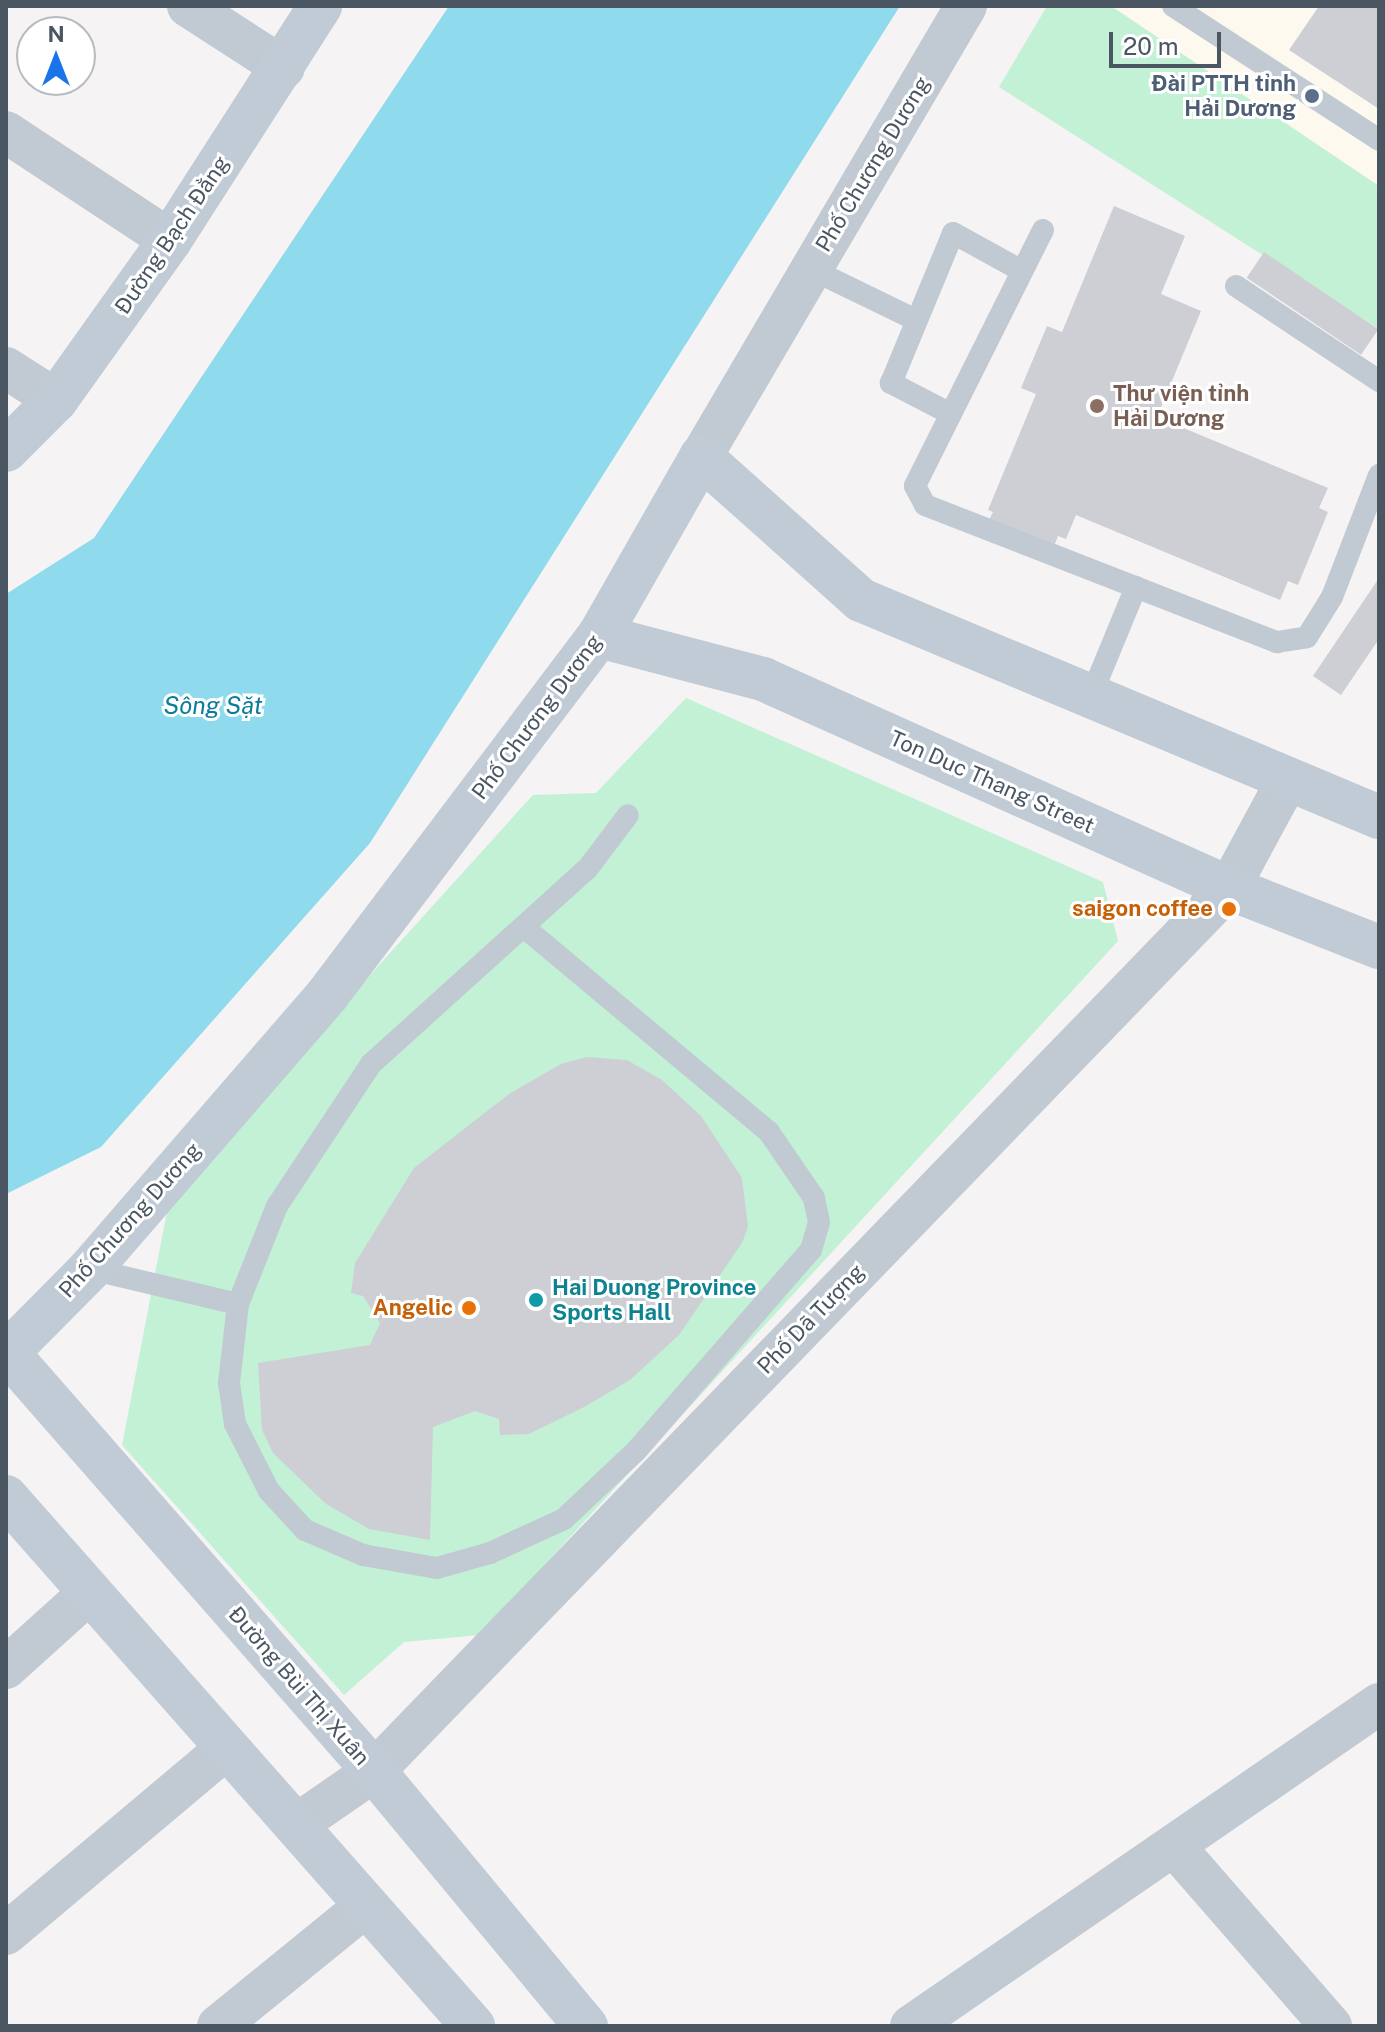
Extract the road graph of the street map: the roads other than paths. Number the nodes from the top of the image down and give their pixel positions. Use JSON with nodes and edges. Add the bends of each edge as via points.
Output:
{"nodes":[{"id":1,"x":188,"y":6,"type":"edge"},
{"id":2,"x":320,"y":6,"type":"edge"},
{"id":3,"x":966,"y":6,"type":"edge"},
{"id":4,"x":1174,"y":6,"type":"edge"},
{"id":5,"x":284,"y":68,"type":"junction"},
{"id":6,"x":6,"y":132,"type":"edge"},
{"id":7,"x":1379,"y":140,"type":"edge"},
{"id":8,"x":1043,"y":230,"type":"dead end"},
{"id":9,"x":170,"y":240,"type":"junction"},
{"id":10,"x":811,"y":269,"type":"junction"},
{"id":11,"x":1022,"y":271,"type":"junction"},
{"id":12,"x":1236,"y":286,"type":"dead end"},
{"id":13,"x":916,"y":320,"type":"junction"},
{"id":14,"x":6,"y":368,"type":"edge"},
{"id":15,"x":1379,"y":381,"type":"edge"},
{"id":16,"x":56,"y":400,"type":"junction"},
{"id":17,"x":951,"y":414,"type":"junction"},
{"id":18,"x":6,"y":450,"type":"edge"},
{"id":19,"x":701,"y":457,"type":"junction"},
{"id":20,"x":1379,"y":475,"type":"edge"},
{"id":21,"x":1136,"y":587,"type":"junction"},
{"id":22,"x":599,"y":636,"type":"junction"},
{"id":23,"x":1091,"y":696,"type":"junction"},
{"id":24,"x":1288,"y":779,"type":"junction"},
{"id":25,"x":628,"y":815,"type":"dead end"},
{"id":26,"x":1379,"y":817,"type":"edge"},
{"id":27,"x":1229,"y":888,"type":"junction"},
{"id":28,"x":525,"y":928,"type":"junction"},
{"id":29,"x":1379,"y":947,"type":"edge"},
{"id":30,"x":90,"y":1269,"type":"junction"},
{"id":31,"x":238,"y":1304,"type":"junction"},
{"id":32,"x":7,"y":1353,"type":"edge"},
{"id":33,"x":6,"y":1497,"type":"edge"},
{"id":34,"x":90,"y":1592,"type":"junction"},
{"id":35,"x":6,"y":1668,"type":"edge"},
{"id":36,"x":1379,"y":1704,"type":"edge"},
{"id":37,"x":227,"y":1748,"type":"junction"},
{"id":38,"x":374,"y":1771,"type":"junction"},
{"id":39,"x":296,"y":1825,"type":"junction"},
{"id":40,"x":1174,"y":1846,"type":"junction"},
{"id":41,"x":367,"y":1905,"type":"junction"},
{"id":42,"x":6,"y":1934,"type":"edge"},
{"id":43,"x":218,"y":2026,"type":"edge"},
{"id":44,"x":473,"y":2026,"type":"edge"},
{"id":45,"x":586,"y":2026,"type":"edge"},
{"id":46,"x":911,"y":2026,"type":"edge"},
{"id":47,"x":1331,"y":2026,"type":"edge"}],
"edges":[{"from":1,"to":5,"type":"street"},
{"from":2,"to":5,"type":"street","name":"Đường Bạch Đằng"},
{"from":3,"to":10,"type":"street","name":"Phố Chương Dương"},
{"from":4,"to":7,"type":"lane"},
{"from":5,"to":9,"type":"street","name":"Đường Bạch Đằng"},
{"from":6,"to":9,"type":"street"},
{"from":8,"to":11,"type":"lane"},
{"from":9,"to":16,"type":"street","name":"Đường Bạch Đằng"},
{"from":10,"to":13,"type":"lane"},
{"from":10,"to":19,"type":"street","name":"Phố Chương Dương"},
{"from":11,"to":13,"type":"lane","via":[[953,233]]},
{"from":11,"to":17,"type":"lane"},
{"from":12,"to":15,"type":"lane"},
{"from":13,"to":17,"type":"lane","via":[[891,383]]},
{"from":14,"to":16,"type":"street"},
{"from":16,"to":18,"type":"street","name":"Đường Bạch Đằng"},
{"from":17,"to":21,"type":"lane","via":[[915,486],[925,505]]},
{"from":19,"to":22,"type":"street","name":"Phố Chương Dương"},
{"from":19,"to":23,"type":"street","via":[[861,600]]},
{"from":20,"to":21,"type":"lane","via":[[1332,597],[1307,637],[1277,642]]},
{"from":21,"to":23,"type":"lane"},
{"from":22,"to":27,"type":"street","name":"Ton Duc Thang Street","via":[[763,679]]},
{"from":22,"to":30,"type":"street","name":"Phố Chương Dương","via":[[328,994]]},
{"from":23,"to":24,"type":"street"},
{"from":24,"to":26,"type":"street"},
{"from":24,"to":27,"type":"street","name":"Phố Dã Tượng"},
{"from":25,"to":28,"type":"lane","via":[[588,868]]},
{"from":27,"to":29,"type":"street","name":"Ton Duc Thang Street"},
{"from":27,"to":38,"type":"street","name":"Phố Dã Tượng"},
{"from":28,"to":31,"type":"lane","via":[[371,1064],[277,1206]]},
{"from":28,"to":31,"type":"lane","via":[[769,1132],[814,1198],[819,1222],[811,1250],[636,1451],[564,1519],[490,1553],[437,1568],[363,1555],[305,1530],[269,1491],[235,1424],[229,1383]]},
{"from":30,"to":31,"type":"lane"},
{"from":30,"to":32,"type":"street","name":"Phố Chương Dương"},
{"from":32,"to":38,"type":"street","name":"Đường Bùi Thị Xuân"},
{"from":33,"to":34,"type":"street"},
{"from":34,"to":35,"type":"street"},
{"from":34,"to":37,"type":"street"},
{"from":36,"to":40,"type":"street"},
{"from":37,"to":39,"type":"street"},
{"from":37,"to":42,"type":"street"},
{"from":38,"to":39,"type":"street","name":"Phố Dã Tượng"},
{"from":38,"to":45,"type":"street","name":"Đường Bùi Thị Xuân"},
{"from":39,"to":41,"type":"street"},
{"from":40,"to":46,"type":"street"},
{"from":40,"to":47,"type":"street"},
{"from":41,"to":43,"type":"street"},
{"from":41,"to":44,"type":"street"}]}
